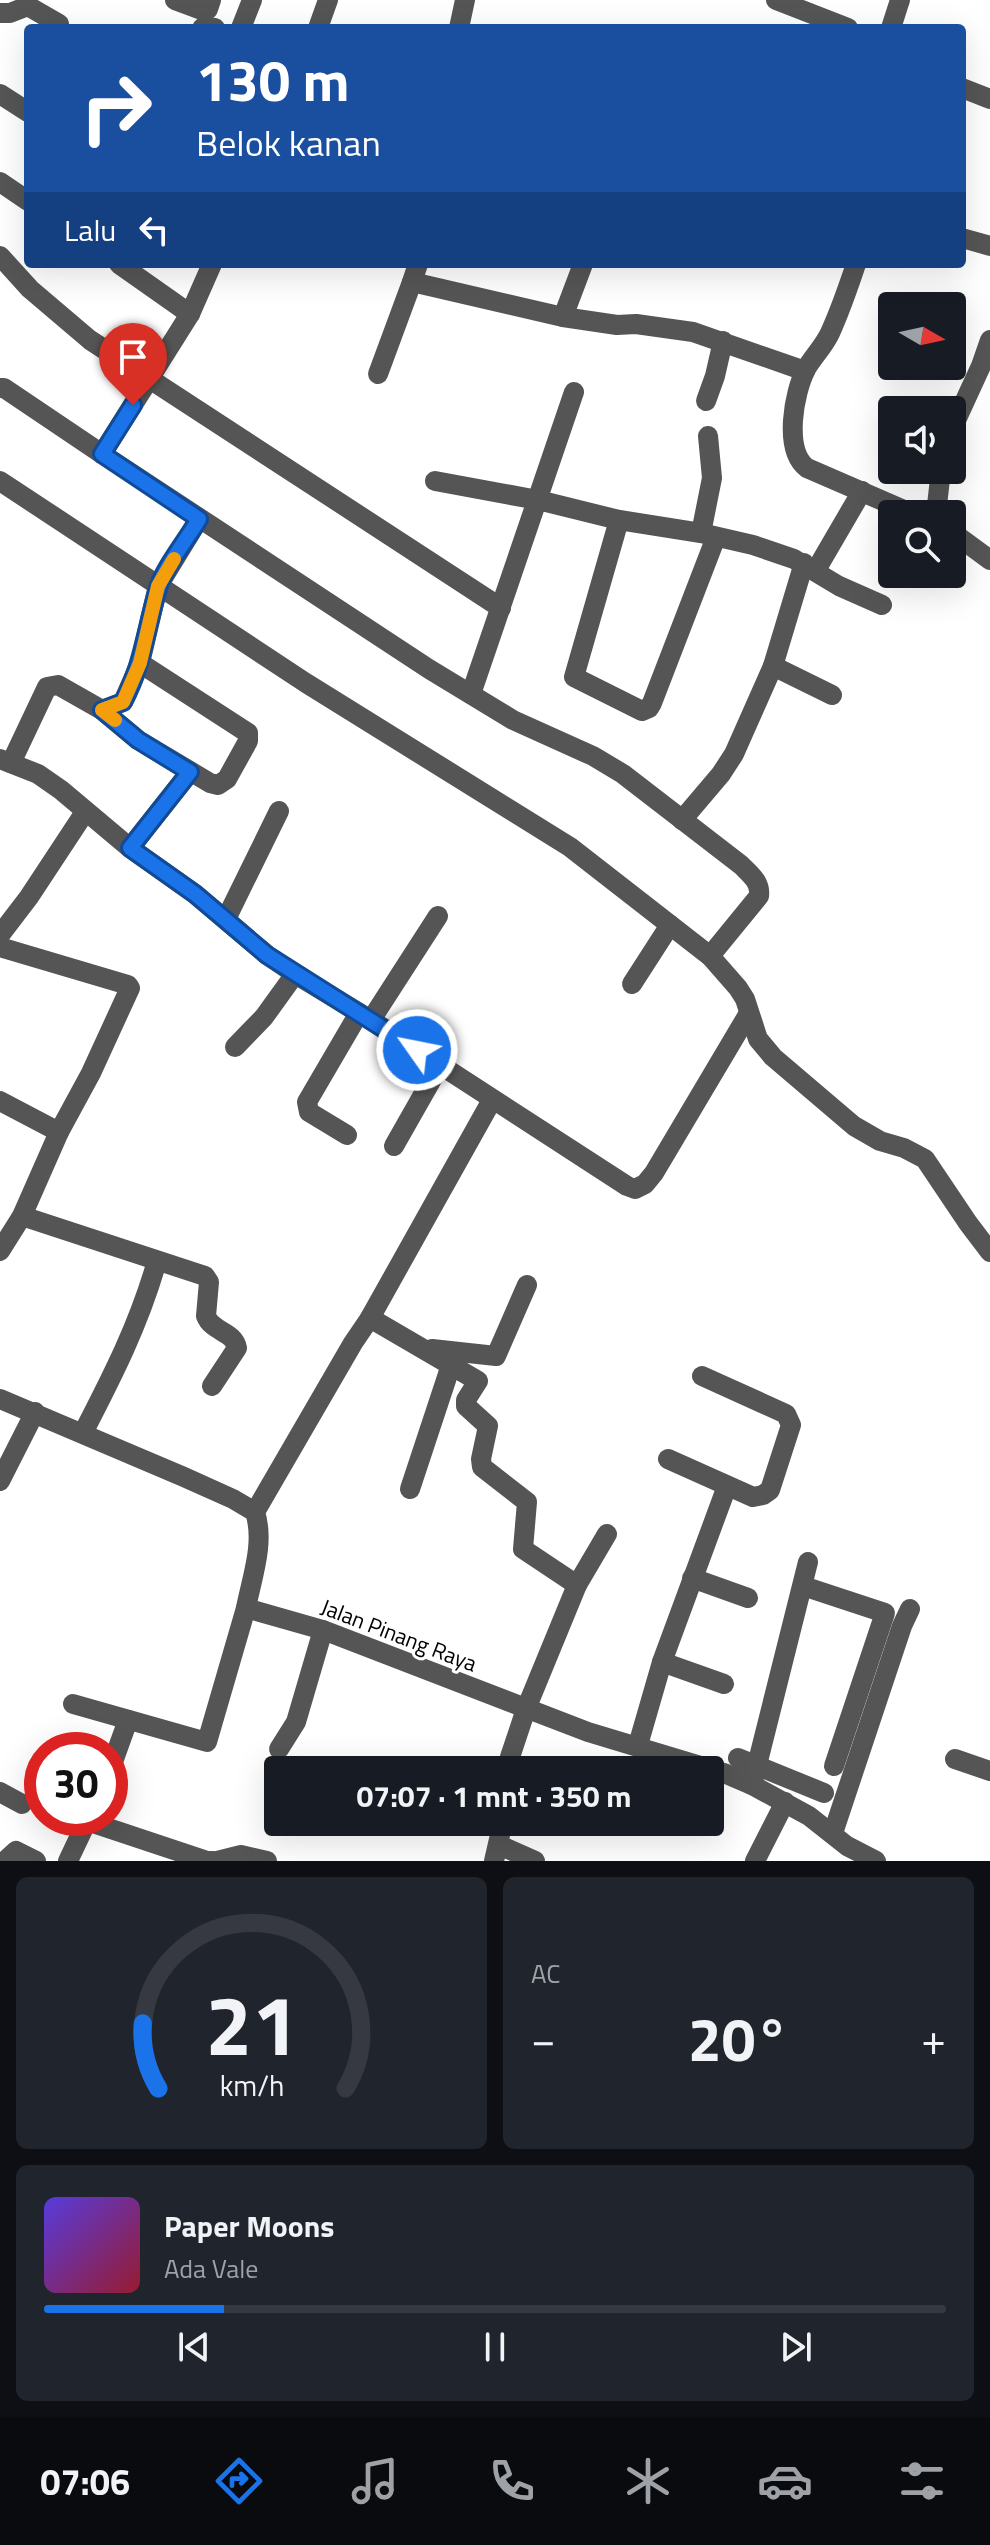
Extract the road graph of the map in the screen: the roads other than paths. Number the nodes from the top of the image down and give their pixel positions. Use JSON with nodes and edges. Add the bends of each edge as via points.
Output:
{"nodes":[{"id":1,"x":175,"y":0,"type":"edge"},
{"id":2,"x":211,"y":0,"type":"edge"},
{"id":3,"x":252,"y":0,"type":"edge"},
{"id":4,"x":328,"y":0,"type":"edge"},
{"id":5,"x":465,"y":0,"type":"edge"},
{"id":6,"x":776,"y":0,"type":"edge"},
{"id":7,"x":900,"y":0,"type":"edge"},
{"id":8,"x":0,"y":13,"type":"edge"},
{"id":9,"x":59,"y":24,"type":"dead end"},
{"id":10,"x":243,"y":24,"type":"edge"},
{"id":11,"x":319,"y":24,"type":"edge"},
{"id":12,"x":460,"y":24,"type":"edge"},
{"id":13,"x":838,"y":24,"type":"edge"},
{"id":14,"x":892,"y":24,"type":"edge"},
{"id":15,"x":966,"y":90,"type":"edge"},
{"id":16,"x":0,"y":94,"type":"edge"},
{"id":17,"x":990,"y":99,"type":"edge"},
{"id":18,"x":24,"y":109,"type":"edge"},
{"id":19,"x":0,"y":182,"type":"edge"},
{"id":20,"x":24,"y":198,"type":"edge"},
{"id":21,"x":966,"y":239,"type":"edge"},
{"id":22,"x":990,"y":246,"type":"edge"},
{"id":23,"x":0,"y":256,"type":"edge"},
{"id":24,"x":125,"y":268,"type":"edge"},
{"id":25,"x":210,"y":268,"type":"edge"},
{"id":26,"x":581,"y":268,"type":"edge"},
{"id":27,"x":855,"y":268,"type":"edge"},
{"id":28,"x":415,"y":269,"type":"edge"},
{"id":29,"x":190,"y":314,"type":"junction"},
{"id":30,"x":563,"y":317,"type":"junction"},
{"id":31,"x":990,"y":340,"type":"edge"},
{"id":32,"x":723,"y":341,"type":"junction"},
{"id":33,"x":805,"y":371,"type":"junction"},
{"id":34,"x":378,"y":374,"type":"dead end"},
{"id":35,"x":149,"y":380,"type":"junction"},
{"id":36,"x":0,"y":388,"type":"edge"},
{"id":37,"x":574,"y":392,"type":"dead end"},
{"id":38,"x":966,"y":399,"type":"edge"},
{"id":39,"x":706,"y":401,"type":"dead end"},
{"id":40,"x":708,"y":436,"type":"dead end"},
{"id":41,"x":102,"y":454,"type":"junction"},
{"id":42,"x":0,"y":481,"type":"edge"},
{"id":43,"x":435,"y":481,"type":"dead end"},
{"id":44,"x":862,"y":491,"type":"junction"},
{"id":45,"x":538,"y":500,"type":"junction"},
{"id":46,"x":882,"y":500,"type":"edge"},
{"id":47,"x":199,"y":519,"type":"junction"},
{"id":48,"x":619,"y":520,"type":"junction"},
{"id":49,"x":709,"y":535,"type":"junction"},
{"id":50,"x":966,"y":542,"type":"edge"},
{"id":51,"x":990,"y":560,"type":"edge"},
{"id":52,"x":810,"y":567,"type":"junction"},
{"id":53,"x":158,"y":586,"type":"junction"},
{"id":54,"x":882,"y":605,"type":"dead end"},
{"id":55,"x":501,"y":608,"type":"junction"},
{"id":56,"x":140,"y":663,"type":"junction"},
{"id":57,"x":773,"y":666,"type":"junction"},
{"id":58,"x":471,"y":694,"type":"junction"},
{"id":59,"x":832,"y":695,"type":"dead end"},
{"id":60,"x":102,"y":710,"type":"junction"},
{"id":61,"x":6,"y":761,"type":"edge"},
{"id":62,"x":190,"y":772,"type":"junction"},
{"id":63,"x":279,"y":811,"type":"dead end"},
{"id":64,"x":85,"y":812,"type":"junction"},
{"id":65,"x":682,"y":820,"type":"junction"},
{"id":66,"x":130,"y":848,"type":"junction"},
{"id":67,"x":438,"y":916,"type":"dead end"},
{"id":68,"x":226,"y":919,"type":"junction"},
{"id":69,"x":670,"y":925,"type":"junction"},
{"id":70,"x":0,"y":935,"type":"edge"},
{"id":71,"x":0,"y":947,"type":"edge"},
{"id":72,"x":710,"y":956,"type":"junction"},
{"id":73,"x":295,"y":974,"type":"junction"},
{"id":74,"x":632,"y":984,"type":"dead end"},
{"id":75,"x":749,"y":1013,"type":"junction"},
{"id":76,"x":365,"y":1016,"type":"junction"},
{"id":77,"x":235,"y":1047,"type":"dead end"},
{"id":78,"x":440,"y":1065,"type":"junction"},
{"id":79,"x":492,"y":1100,"type":"junction"},
{"id":80,"x":0,"y":1101,"type":"edge"},
{"id":81,"x":59,"y":1132,"type":"junction"},
{"id":82,"x":347,"y":1135,"type":"dead end"},
{"id":83,"x":394,"y":1146,"type":"dead end"},
{"id":84,"x":22,"y":1216,"type":"junction"},
{"id":85,"x":0,"y":1251,"type":"edge"},
{"id":86,"x":990,"y":1252,"type":"edge"},
{"id":87,"x":157,"y":1261,"type":"junction"},
{"id":88,"x":527,"y":1285,"type":"dead end"},
{"id":89,"x":370,"y":1318,"type":"junction"},
{"id":90,"x":420,"y":1347,"type":"junction"},
{"id":91,"x":451,"y":1365,"type":"junction"},
{"id":92,"x":702,"y":1376,"type":"dead end"},
{"id":93,"x":212,"y":1386,"type":"dead end"},
{"id":94,"x":0,"y":1399,"type":"edge"},
{"id":95,"x":35,"y":1412,"type":"junction"},
{"id":96,"x":83,"y":1433,"type":"junction"},
{"id":97,"x":668,"y":1459,"type":"dead end"},
{"id":98,"x":0,"y":1481,"type":"edge"},
{"id":99,"x":727,"y":1486,"type":"junction"},
{"id":100,"x":410,"y":1489,"type":"dead end"},
{"id":101,"x":255,"y":1512,"type":"junction"},
{"id":102,"x":607,"y":1534,"type":"dead end"},
{"id":103,"x":808,"y":1562,"type":"dead end"},
{"id":104,"x":692,"y":1578,"type":"junction"},
{"id":105,"x":577,"y":1585,"type":"junction"},
{"id":106,"x":803,"y":1586,"type":"junction"},
{"id":107,"x":748,"y":1598,"type":"dead end"},
{"id":108,"x":246,"y":1608,"type":"junction"},
{"id":109,"x":910,"y":1609,"type":"dead end"},
{"id":110,"x":323,"y":1630,"type":"junction"},
{"id":111,"x":662,"y":1662,"type":"junction"},
{"id":112,"x":724,"y":1684,"type":"dead end"},
{"id":113,"x":73,"y":1704,"type":"dead end"},
{"id":114,"x":526,"y":1709,"type":"junction"},
{"id":115,"x":128,"y":1720,"type":"junction"},
{"id":116,"x":124,"y":1732,"type":"edge"},
{"id":117,"x":638,"y":1745,"type":"junction"},
{"id":118,"x":279,"y":1749,"type":"dead end"},
{"id":119,"x":510,"y":1756,"type":"edge"},
{"id":120,"x":955,"y":1759,"type":"dead end"},
{"id":121,"x":748,"y":1761,"type":"junction"},
{"id":122,"x":834,"y":1766,"type":"dead end"},
{"id":123,"x":990,"y":1771,"type":"edge"},
{"id":124,"x":752,"y":1785,"type":"junction"},
{"id":125,"x":0,"y":1792,"type":"edge"},
{"id":126,"x":824,"y":1793,"type":"dead end"},
{"id":127,"x":785,"y":1802,"type":"junction"},
{"id":128,"x":22,"y":1804,"type":"dead end"},
{"id":129,"x":128,"y":1832,"type":"edge"},
{"id":130,"x":833,"y":1833,"type":"junction"},
{"id":131,"x":79,"y":1836,"type":"edge"},
{"id":132,"x":497,"y":1853,"type":"edge"},
{"id":133,"x":223,"y":1860,"type":"edge"},
{"id":134,"x":5,"y":1861,"type":"edge"},
{"id":135,"x":36,"y":1861,"type":"edge"},
{"id":136,"x":68,"y":1861,"type":"edge"},
{"id":137,"x":267,"y":1861,"type":"edge"},
{"id":138,"x":535,"y":1861,"type":"edge"},
{"id":139,"x":755,"y":1861,"type":"edge"},
{"id":140,"x":876,"y":1861,"type":"edge"}],
"edges":[{"from":1,"to":2,"type":"street","via":[[206,10]]},
{"from":3,"to":10,"type":"street"},
{"from":4,"to":11,"type":"street"},
{"from":5,"to":12,"type":"street"},
{"from":6,"to":13,"type":"street"},
{"from":7,"to":14,"type":"street"},
{"from":8,"to":9,"type":"street","via":[[28,6]]},
{"from":15,"to":17,"type":"street"},
{"from":16,"to":18,"type":"street"},
{"from":19,"to":20,"type":"street"},
{"from":21,"to":22,"type":"street"},
{"from":23,"to":35,"type":"street","via":[[90,340]]},
{"from":24,"to":29,"type":"street"},
{"from":25,"to":29,"type":"street"},
{"from":26,"to":30,"type":"street"},
{"from":27,"to":33,"type":"street","via":[[828,338]]},
{"from":28,"to":30,"type":"street"},
{"from":28,"to":34,"type":"street"},
{"from":29,"to":35,"type":"street"},
{"from":30,"to":32,"type":"street","via":[[666,327]]},
{"from":31,"to":38,"type":"street"},
{"from":32,"to":33,"type":"street"},
{"from":32,"to":39,"type":"street"},
{"from":33,"to":44,"type":"street","via":[[792,429],[801,464]]},
{"from":35,"to":41,"type":"street"},
{"from":35,"to":55,"type":"street"},
{"from":36,"to":41,"type":"street"},
{"from":37,"to":45,"type":"street"},
{"from":40,"to":49,"type":"street"},
{"from":41,"to":47,"type":"street"},
{"from":42,"to":53,"type":"street"},
{"from":43,"to":45,"type":"street"},
{"from":44,"to":46,"type":"street"},
{"from":44,"to":52,"type":"street"},
{"from":45,"to":48,"type":"street"},
{"from":45,"to":55,"type":"street"},
{"from":47,"to":53,"type":"street"},
{"from":47,"to":58,"type":"street"},
{"from":48,"to":49,"type":"street"},
{"from":48,"to":49,"type":"street","via":[[574,677],[642,711],[652,703]]},
{"from":49,"to":52,"type":"street"},
{"from":50,"to":51,"type":"street"},
{"from":52,"to":54,"type":"street"},
{"from":52,"to":57,"type":"street"},
{"from":53,"to":56,"type":"street"},
{"from":53,"to":69,"type":"street","via":[[570,847]]},
{"from":55,"to":58,"type":"street"},
{"from":56,"to":60,"type":"street","via":[[123,702]]},
{"from":56,"to":62,"type":"street","via":[[249,734],[221,784]]},
{"from":57,"to":59,"type":"street"},
{"from":57,"to":65,"type":"street","via":[[734,754]]},
{"from":58,"to":65,"type":"street","via":[[513,720],[593,756]]},
{"from":60,"to":61,"type":"street","via":[[58,685],[47,687]]},
{"from":60,"to":62,"type":"street"},
{"from":61,"to":64,"type":"street","via":[[38,774]]},
{"from":62,"to":66,"type":"street"},
{"from":63,"to":68,"type":"street"},
{"from":64,"to":66,"type":"street"},
{"from":64,"to":70,"type":"street"},
{"from":65,"to":72,"type":"street","via":[[741,865],[760,891]]},
{"from":66,"to":68,"type":"street"},
{"from":67,"to":76,"type":"street"},
{"from":68,"to":73,"type":"street"},
{"from":69,"to":72,"type":"street"},
{"from":69,"to":74,"type":"street"},
{"from":71,"to":81,"type":"street","via":[[130,988]]},
{"from":72,"to":75,"type":"street","via":[[738,988]]},
{"from":73,"to":76,"type":"street"},
{"from":73,"to":77,"type":"street"},
{"from":75,"to":79,"type":"street","via":[[654,1173],[635,1189]]},
{"from":75,"to":86,"type":"street","via":[[758,1039],[773,1057],[824,1102],[880,1141],[925,1159]]},
{"from":76,"to":78,"type":"street"},
{"from":76,"to":82,"type":"street","via":[[307,1102],[309,1112]]},
{"from":78,"to":79,"type":"street"},
{"from":78,"to":83,"type":"street"},
{"from":79,"to":89,"type":"street"},
{"from":80,"to":81,"type":"street"},
{"from":81,"to":84,"type":"street"},
{"from":84,"to":85,"type":"street"},
{"from":84,"to":87,"type":"street"},
{"from":87,"to":93,"type":"street","via":[[205,1276],[207,1321],[234,1338],[237,1348]]},
{"from":87,"to":96,"type":"street","via":[[122,1358]]},
{"from":88,"to":90,"type":"street","via":[[496,1356]]},
{"from":89,"to":90,"type":"street"},
{"from":89,"to":101,"type":"street"},
{"from":90,"to":91,"type":"street"},
{"from":91,"to":100,"type":"street"},
{"from":91,"to":105,"type":"street","via":[[478,1381],[466,1406],[488,1426],[482,1467],[527,1502],[523,1549]]},
{"from":92,"to":99,"type":"street","via":[[786,1414],[791,1425],[770,1490],[753,1497]]},
{"from":94,"to":95,"type":"street"},
{"from":95,"to":96,"type":"street"},
{"from":95,"to":98,"type":"street"},
{"from":96,"to":101,"type":"street"},
{"from":97,"to":99,"type":"street"},
{"from":99,"to":104,"type":"street"},
{"from":101,"to":108,"type":"street","via":[[258,1549]]},
{"from":102,"to":105,"type":"street"},
{"from":103,"to":106,"type":"street"},
{"from":104,"to":107,"type":"street"},
{"from":104,"to":111,"type":"street"},
{"from":105,"to":114,"type":"street"},
{"from":106,"to":121,"type":"street"},
{"from":106,"to":122,"type":"street","via":[[885,1613]]},
{"from":108,"to":110,"type":"street","name":"Jalan Pinang Raya"},
{"from":108,"to":115,"type":"street","via":[[207,1742]]},
{"from":109,"to":130,"type":"street"},
{"from":110,"to":114,"type":"street","name":"Jalan Pinang Raya"},
{"from":110,"to":118,"type":"street","via":[[296,1722]]},
{"from":111,"to":112,"type":"street"},
{"from":111,"to":117,"type":"street"},
{"from":113,"to":115,"type":"street"},
{"from":114,"to":117,"type":"street","name":"Jalan Pinang Raya"},
{"from":114,"to":119,"type":"street"},
{"from":115,"to":116,"type":"street"},
{"from":117,"to":124,"type":"street","name":"Jalan Pinang Raya"},
{"from":120,"to":123,"type":"street"},
{"from":121,"to":124,"type":"street"},
{"from":121,"to":126,"type":"street"},
{"from":124,"to":127,"type":"street","name":"Jalan Pinang Raya"},
{"from":125,"to":128,"type":"street"},
{"from":127,"to":130,"type":"street","name":"Jalan Pinang Raya"},
{"from":127,"to":139,"type":"street"},
{"from":129,"to":133,"type":"street","via":[[207,1861]]},
{"from":130,"to":140,"type":"street","name":"Jalan Pinang Raya"},
{"from":131,"to":136,"type":"street"},
{"from":132,"to":138,"type":"street"},
{"from":133,"to":137,"type":"street","via":[[249,1856]]},
{"from":134,"to":135,"type":"street","via":[[16,1851]]}]}
